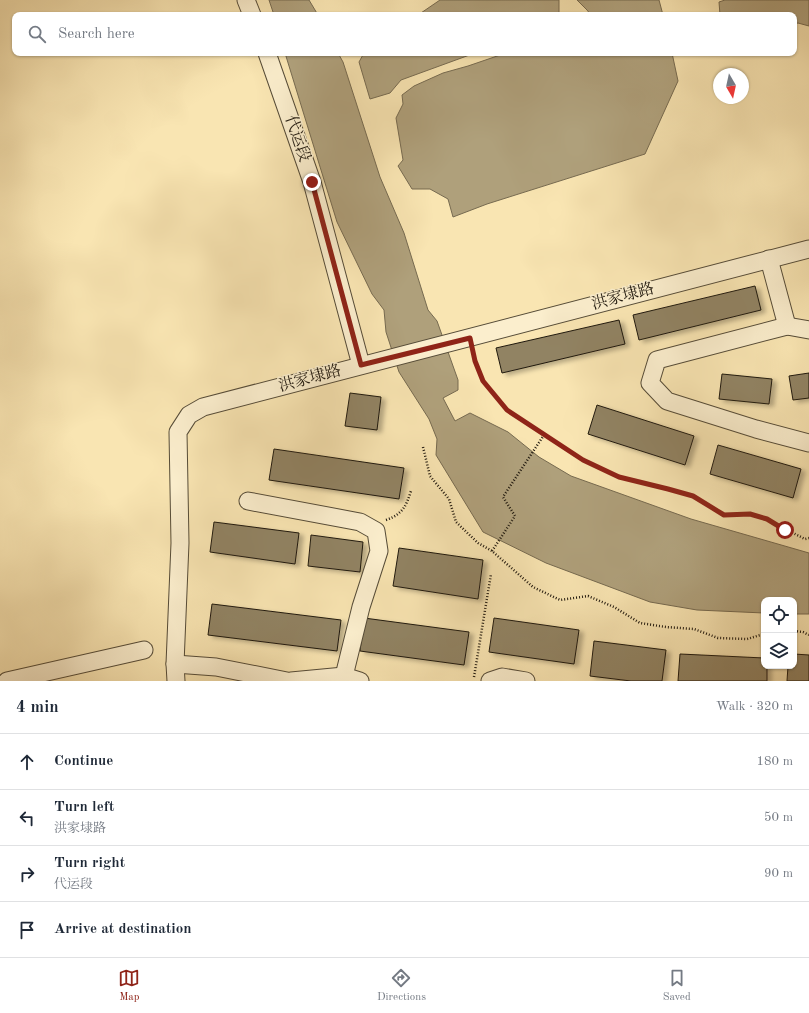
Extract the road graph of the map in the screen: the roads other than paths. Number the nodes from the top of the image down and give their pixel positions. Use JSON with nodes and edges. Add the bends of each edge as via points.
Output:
{"nodes":[{"id":1,"x":246,"y":0,"type":"edge"},
{"id":2,"x":251,"y":12,"type":"edge"},
{"id":3,"x":268,"y":56,"type":"edge"},
{"id":4,"x":809,"y":249,"type":"edge"},
{"id":5,"x":769,"y":259,"type":"junction"},
{"id":6,"x":787,"y":326,"type":"junction"},
{"id":7,"x":809,"y":330,"type":"edge"},
{"id":8,"x":369,"y":363,"type":"junction"},
{"id":9,"x":809,"y":443,"type":"edge"},
{"id":10,"x":248,"y":501,"type":"dead end"},
{"id":11,"x":144,"y":650,"type":"dead end"},
{"id":12,"x":175,"y":673,"type":"edge"},
{"id":13,"x":344,"y":679,"type":"edge"},
{"id":14,"x":8,"y":681,"type":"edge"},
{"id":15,"x":287,"y":681,"type":"edge"},
{"id":16,"x":291,"y":681,"type":"edge"},
{"id":17,"x":360,"y":681,"type":"edge"},
{"id":18,"x":490,"y":681,"type":"edge"},
{"id":19,"x":526,"y":681,"type":"edge"}],
"edges":[{"from":1,"to":2,"type":"street"},
{"from":3,"to":8,"type":"street","name":"代运段","via":[[312,182]]},
{"from":4,"to":5,"type":"street","name":"洪家埭路"},
{"from":5,"to":6,"type":"street"},
{"from":5,"to":8,"type":"street","name":"洪家埭路"},
{"from":6,"to":7,"type":"street"},
{"from":6,"to":9,"type":"street","via":[[657,360],[650,383],[666,401]]},
{"from":8,"to":12,"type":"street","name":"洪家埭路","via":[[203,407],[189,415],[178,432],[180,543]]},
{"from":10,"to":13,"type":"street","via":[[360,522],[376,530],[379,551],[361,607]]},
{"from":11,"to":14,"type":"street"},
{"from":12,"to":15,"type":"street","via":[[216,667]]},
{"from":13,"to":16,"type":"street"},
{"from":13,"to":17,"type":"street"},
{"from":18,"to":19,"type":"street","via":[[502,678]]}]}
